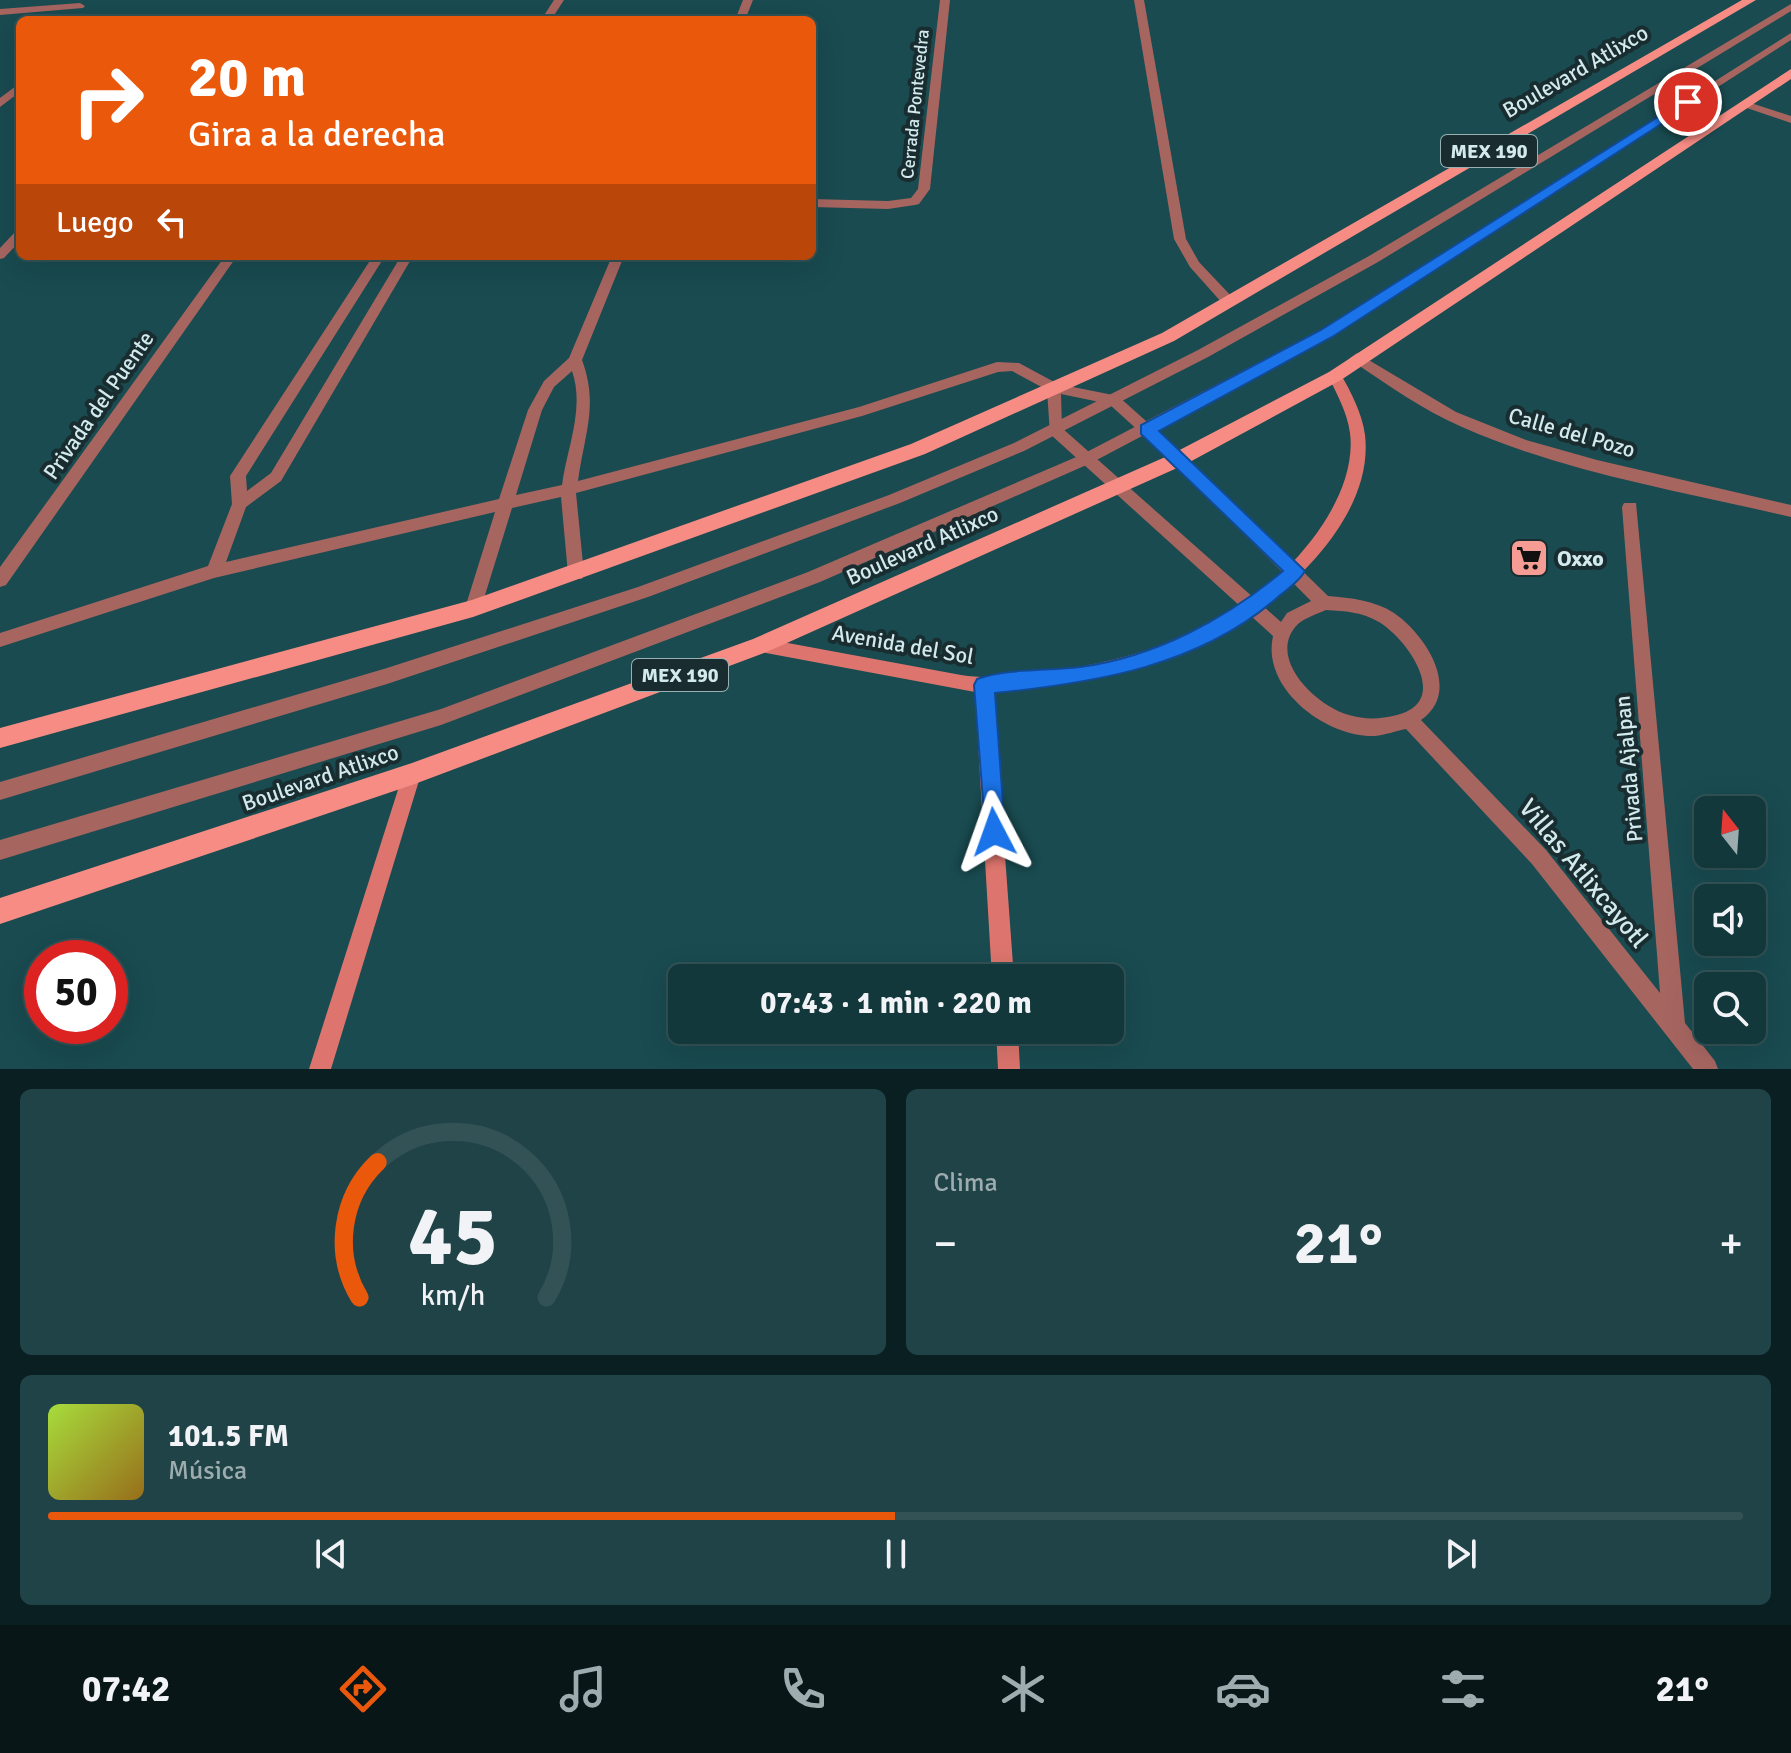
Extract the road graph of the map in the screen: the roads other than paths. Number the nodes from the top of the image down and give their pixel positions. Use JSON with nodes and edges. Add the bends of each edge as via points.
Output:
{"nodes":[{"id":1,"x":945,"y":0,"type":"edge"},
{"id":2,"x":1139,"y":0,"type":"edge"},
{"id":3,"x":1750,"y":0,"type":"edge"},
{"id":4,"x":80,"y":6,"type":"dead end"},
{"id":5,"x":1791,"y":7,"type":"edge"},
{"id":6,"x":0,"y":12,"type":"edge"},
{"id":7,"x":1791,"y":36,"type":"edge"},
{"id":8,"x":1791,"y":73,"type":"edge"},
{"id":9,"x":1745,"y":104,"type":"junction"},
{"id":10,"x":1791,"y":120,"type":"edge"},
{"id":11,"x":816,"y":203,"type":"edge"},
{"id":12,"x":16,"y":238,"type":"edge"},
{"id":13,"x":0,"y":255,"type":"edge"},
{"id":14,"x":228,"y":260,"type":"edge"},
{"id":15,"x":376,"y":260,"type":"edge"},
{"id":16,"x":405,"y":260,"type":"edge"},
{"id":17,"x":616,"y":260,"type":"edge"},
{"id":18,"x":1228,"y":301,"type":"junction"},
{"id":19,"x":1357,"y":358,"type":"junction"},
{"id":20,"x":575,"y":360,"type":"junction"},
{"id":21,"x":1335,"y":376,"type":"junction"},
{"id":22,"x":1054,"y":388,"type":"junction"},
{"id":23,"x":1113,"y":400,"type":"junction"},
{"id":24,"x":1055,"y":430,"type":"junction"},
{"id":25,"x":1147,"y":430,"type":"junction"},
{"id":26,"x":1086,"y":459,"type":"junction"},
{"id":27,"x":1179,"y":459,"type":"junction"},
{"id":28,"x":1119,"y":487,"type":"junction"},
{"id":29,"x":568,"y":489,"type":"junction"},
{"id":30,"x":240,"y":504,"type":"junction"},
{"id":31,"x":507,"y":504,"type":"junction"},
{"id":32,"x":1630,"y":507,"type":"dead end"},
{"id":33,"x":1791,"y":511,"type":"edge"},
{"id":34,"x":214,"y":571,"type":"junction"},
{"id":35,"x":1295,"y":571,"type":"junction"},
{"id":36,"x":576,"y":574,"type":"junction"},
{"id":37,"x":0,"y":580,"type":"edge"},
{"id":38,"x":1324,"y":603,"type":"junction"},
{"id":39,"x":473,"y":608,"type":"junction"},
{"id":40,"x":1252,"y":609,"type":"junction"},
{"id":41,"x":1281,"y":633,"type":"junction"},
{"id":42,"x":0,"y":640,"type":"edge"},
{"id":43,"x":761,"y":645,"type":"junction"},
{"id":44,"x":984,"y":685,"type":"junction"},
{"id":45,"x":1409,"y":720,"type":"junction"},
{"id":46,"x":0,"y":738,"type":"edge"},
{"id":47,"x":412,"y":774,"type":"junction"},
{"id":48,"x":0,"y":791,"type":"edge"},
{"id":49,"x":0,"y":850,"type":"edge"},
{"id":50,"x":0,"y":911,"type":"edge"},
{"id":51,"x":1002,"y":964,"type":"edge"},
{"id":52,"x":1674,"y":1026,"type":"junction"},
{"id":53,"x":1008,"y":1044,"type":"edge"},
{"id":54,"x":320,"y":1069,"type":"edge"},
{"id":55,"x":1009,"y":1069,"type":"edge"},
{"id":56,"x":1707,"y":1069,"type":"edge"}],
"edges":[{"from":1,"to":11,"type":"street","name":"Cerrada Pontevedra","via":[[924,189],[915,201],[888,205]]},
{"from":2,"to":18,"type":"street","via":[[1180,239],[1194,264]]},
{"from":3,"to":18,"type":"main road","name":"Boulevard Atlixco","number":"MEX 190"},
{"from":4,"to":6,"type":"street"},
{"from":5,"to":23,"type":"street","via":[[1320,292]]},
{"from":7,"to":25,"type":"street","via":[[1326,333]]},
{"from":8,"to":9,"type":"main road","name":"Boulevard Atlixco","number":"MEX 190"},
{"from":9,"to":10,"type":"street"},
{"from":9,"to":19,"type":"main road","name":"Boulevard Atlixco","number":"MEX 190"},
{"from":12,"to":13,"type":"street"},
{"from":14,"to":37,"type":"street","name":"Privada del Puente"},
{"from":15,"to":30,"type":"street","via":[[238,476]]},
{"from":16,"to":30,"type":"street","via":[[276,477]]},
{"from":17,"to":20,"type":"street"},
{"from":18,"to":22,"type":"main road","name":"Boulevard Atlixco","number":"MEX 190","via":[[1168,337]]},
{"from":19,"to":21,"type":"main road","name":"Boulevard Atlixco","number":"MEX 190"},
{"from":19,"to":33,"type":"street","name":"Calle del Pozo","via":[[1424,402],[1484,430],[1569,457]]},
{"from":20,"to":29,"type":"street","via":[[586,383],[585,409]]},
{"from":20,"to":31,"type":"street","via":[[549,384],[535,410]]},
{"from":21,"to":27,"type":"main road","name":"Boulevard Atlixco","number":"MEX 190"},
{"from":21,"to":35,"type":"main road","via":[[1352,410],[1359,446],[1349,489],[1328,531]]},
{"from":22,"to":23,"type":"street"},
{"from":22,"to":24,"type":"street"},
{"from":22,"to":29,"type":"street","via":[[1025,370],[997,367],[862,411]]},
{"from":22,"to":36,"type":"main road","name":"Boulevard Atlixco","number":"MEX 190","via":[[918,449]]},
{"from":23,"to":24,"type":"street"},
{"from":23,"to":25,"type":"street"},
{"from":24,"to":26,"type":"street"},
{"from":24,"to":48,"type":"street","via":[[791,539],[510,639]]},
{"from":25,"to":26,"type":"street"},
{"from":25,"to":27,"type":"street"},
{"from":26,"to":28,"type":"street"},
{"from":26,"to":49,"type":"street","via":[[814,577],[441,717]]},
{"from":27,"to":28,"type":"main road","name":"Boulevard Atlixco","number":"MEX 190"},
{"from":27,"to":35,"type":"street"},
{"from":28,"to":40,"type":"street"},
{"from":28,"to":43,"type":"main road","name":"Boulevard Atlixco","number":"MEX 190"},
{"from":29,"to":31,"type":"street"},
{"from":29,"to":36,"type":"street"},
{"from":30,"to":34,"type":"street"},
{"from":31,"to":34,"type":"street"},
{"from":31,"to":39,"type":"street"},
{"from":32,"to":52,"type":"street","name":"Privada Ajalpan"},
{"from":34,"to":42,"type":"street"},
{"from":35,"to":38,"type":"street"},
{"from":35,"to":40,"type":"main road"},
{"from":36,"to":39,"type":"main road","name":"Boulevard Atlixco","number":"MEX 190"},
{"from":38,"to":41,"type":"street","via":[[1305,608]]},
{"from":38,"to":45,"type":"street","via":[[1374,611],[1416,643],[1428,664],[1431,686],[1425,706]]},
{"from":39,"to":46,"type":"main road","name":"Boulevard Atlixco","number":"MEX 190"},
{"from":40,"to":41,"type":"street"},
{"from":40,"to":44,"type":"main road","via":[[1160,654],[1084,675]]},
{"from":41,"to":45,"type":"street","via":[[1283,672],[1314,708],[1364,728]]},
{"from":43,"to":44,"type":"main road","name":"Avenida del Sol"},
{"from":43,"to":47,"type":"main road","name":"Boulevard Atlixco","number":"MEX 190"},
{"from":44,"to":51,"type":"main road","name":"Avenida del Sol"},
{"from":45,"to":52,"type":"street","name":"Villas Atlixcayotl","via":[[1539,857]]},
{"from":47,"to":50,"type":"main road","name":"Boulevard Atlixco","number":"MEX 190"},
{"from":47,"to":54,"type":"main road"},
{"from":52,"to":56,"type":"street","name":"Villas Atlixcayotl"},
{"from":53,"to":55,"type":"main road"}]}
